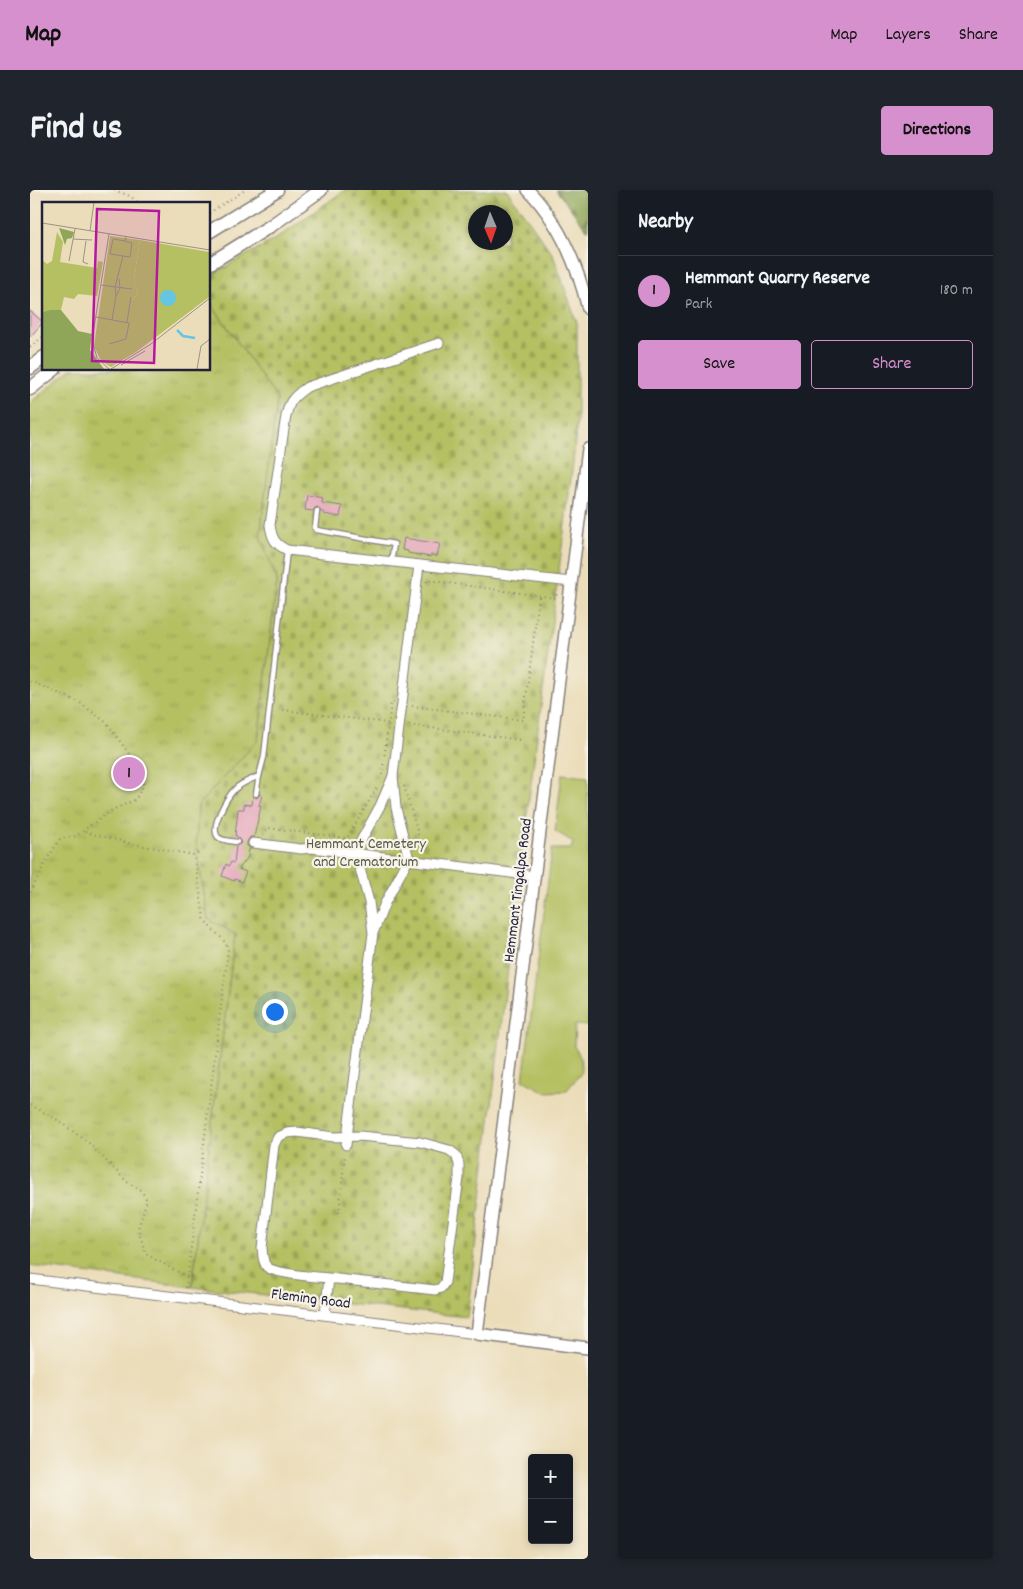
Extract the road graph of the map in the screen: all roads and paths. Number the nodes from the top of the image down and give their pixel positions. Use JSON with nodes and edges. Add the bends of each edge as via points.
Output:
{"nodes":[{"id":1,"x":114,"y":190,"type":"edge"},
{"id":2,"x":245,"y":190,"type":"edge"},
{"id":3,"x":277,"y":190,"type":"edge"},
{"id":4,"x":321,"y":190,"type":"edge"},
{"id":5,"x":528,"y":190,"type":"edge"},
{"id":6,"x":138,"y":202,"type":"edge"},
{"id":7,"x":210,"y":212,"type":"edge"},
{"id":8,"x":210,"y":231,"type":"edge"},
{"id":9,"x":210,"y":263,"type":"edge"},
{"id":10,"x":588,"y":309,"type":"edge"},
{"id":11,"x":42,"y":338,"type":"edge"},
{"id":12,"x":439,"y":343,"type":"dead end"},
{"id":13,"x":30,"y":347,"type":"edge"},
{"id":14,"x":42,"y":358,"type":"edge"},
{"id":15,"x":30,"y":368,"type":"edge"},
{"id":16,"x":54,"y":370,"type":"edge"},
{"id":17,"x":30,"y":389,"type":"edge"},
{"id":18,"x":588,"y":449,"type":"edge"},
{"id":19,"x":318,"y":512,"type":"dead end"},
{"id":20,"x":288,"y":550,"type":"junction"},
{"id":21,"x":391,"y":562,"type":"junction"},
{"id":22,"x":419,"y":565,"type":"junction"},
{"id":23,"x":559,"y":580,"type":"junction"},
{"id":24,"x":571,"y":582,"type":"junction"},
{"id":25,"x":426,"y":590,"type":"dead end"},
{"id":26,"x":540,"y":596,"type":"junction"},
{"id":27,"x":30,"y":680,"type":"edge"},
{"id":28,"x":402,"y":704,"type":"junction"},
{"id":29,"x":283,"y":710,"type":"dead end"},
{"id":30,"x":388,"y":723,"type":"junction"},
{"id":31,"x":409,"y":725,"type":"dead end"},
{"id":32,"x":521,"y":740,"type":"dead end"},
{"id":33,"x":259,"y":776,"type":"junction"},
{"id":34,"x":393,"y":776,"type":"junction"},
{"id":35,"x":402,"y":781,"type":"dead end"},
{"id":36,"x":256,"y":794,"type":"dead end"},
{"id":37,"x":380,"y":806,"type":"junction"},
{"id":38,"x":396,"y":808,"type":"junction"},
{"id":39,"x":84,"y":831,"type":"junction"},
{"id":40,"x":419,"y":837,"type":"dead end"},
{"id":41,"x":237,"y":842,"type":"dead end"},
{"id":42,"x":257,"y":844,"type":"joint"},
{"id":43,"x":199,"y":852,"type":"dead end"},
{"id":44,"x":356,"y":854,"type":"junction"},
{"id":45,"x":194,"y":855,"type":"junction"},
{"id":46,"x":408,"y":860,"type":"junction"},
{"id":47,"x":535,"y":876,"type":"junction"},
{"id":48,"x":30,"y":893,"type":"edge"},
{"id":49,"x":369,"y":902,"type":"junction"},
{"id":50,"x":384,"y":903,"type":"junction"},
{"id":51,"x":373,"y":932,"type":"junction"},
{"id":52,"x":30,"y":1106,"type":"edge"},
{"id":53,"x":347,"y":1141,"type":"junction"},
{"id":54,"x":339,"y":1213,"type":"dead end"},
{"id":55,"x":187,"y":1277,"type":"junction"},
{"id":56,"x":330,"y":1278,"type":"junction"},
{"id":57,"x":30,"y":1279,"type":"edge"},
{"id":58,"x":185,"y":1298,"type":"junction"},
{"id":59,"x":325,"y":1315,"type":"junction"},
{"id":60,"x":477,"y":1334,"type":"junction"},
{"id":61,"x":588,"y":1348,"type":"edge"}],
"edges":[{"from":1,"to":6,"type":"path"},
{"from":2,"to":7,"type":"path"},
{"from":3,"to":8,"type":"main road"},
{"from":4,"to":9,"type":"main road"},
{"from":5,"to":10,"type":"street","via":[[546,212],[565,245]]},
{"from":11,"to":13,"type":"path"},
{"from":12,"to":20,"type":"street","via":[[307,387],[294,396],[285,422],[270,525],[272,538]]},
{"from":14,"to":15,"type":"main road"},
{"from":16,"to":17,"type":"main road"},
{"from":18,"to":24,"type":"street","name":"Hemmant Tingalpa Road"},
{"from":19,"to":21,"type":"lane","via":[[317,530],[394,544]]},
{"from":20,"to":21,"type":"street"},
{"from":20,"to":33,"type":"lane","via":[[264,757]]},
{"from":21,"to":22,"type":"street"},
{"from":22,"to":23,"type":"street"},
{"from":22,"to":28,"type":"street"},
{"from":23,"to":24,"type":"street"},
{"from":23,"to":26,"type":"path","via":[[556,598]]},
{"from":24,"to":47,"type":"street","name":"Hemmant Tingalpa Road"},
{"from":25,"to":26,"type":"path","via":[[427,580]]},
{"from":26,"to":28,"type":"path","via":[[523,720]]},
{"from":27,"to":39,"type":"path","via":[[79,702],[107,723],[144,775],[143,786],[135,800],[112,810]]},
{"from":28,"to":30,"type":"path","via":[[391,703]]},
{"from":28,"to":34,"type":"street"},
{"from":29,"to":30,"type":"path"},
{"from":30,"to":42,"type":"path","via":[[382,779],[347,838],[268,828]]},
{"from":31,"to":32,"type":"path"},
{"from":33,"to":36,"type":"lane"},
{"from":33,"to":41,"type":"lane","via":[[236,787],[216,822],[219,838]]},
{"from":34,"to":37,"type":"street"},
{"from":34,"to":38,"type":"street"},
{"from":35,"to":40,"type":"path"},
{"from":37,"to":38,"type":"street"},
{"from":37,"to":44,"type":"street"},
{"from":38,"to":46,"type":"street"},
{"from":39,"to":45,"type":"path"},
{"from":39,"to":48,"type":"path","via":[[60,839]]},
{"from":42,"to":44,"type":"street"},
{"from":43,"to":45,"type":"path"},
{"from":44,"to":46,"type":"street"},
{"from":44,"to":49,"type":"street"},
{"from":45,"to":55,"type":"path","via":[[204,918],[227,944],[228,950]]},
{"from":46,"to":47,"type":"street"},
{"from":46,"to":50,"type":"street"},
{"from":47,"to":60,"type":"street","name":"Hemmant Tingalpa Road"},
{"from":49,"to":50,"type":"street"},
{"from":49,"to":51,"type":"street"},
{"from":50,"to":51,"type":"street"},
{"from":51,"to":53,"type":"street"},
{"from":52,"to":55,"type":"path","via":[[56,1119],[89,1143],[127,1182],[141,1190],[147,1200],[138,1229],[146,1254]]},
{"from":53,"to":54,"type":"path"},
{"from":53,"to":56,"type":"street","via":[[297,1132],[278,1137],[274,1145],[263,1259],[275,1272]]},
{"from":53,"to":56,"type":"street","via":[[360,1136],[420,1142],[449,1150],[456,1155],[459,1178],[445,1282],[441,1288]]},
{"from":55,"to":58,"type":"path"},
{"from":56,"to":59,"type":"street"},
{"from":57,"to":58,"type":"street","name":"Fleming Road"},
{"from":58,"to":59,"type":"street","name":"Fleming Road"},
{"from":59,"to":60,"type":"street","name":"Fleming Road"},
{"from":60,"to":61,"type":"street","name":"Fleming Road"}]}
